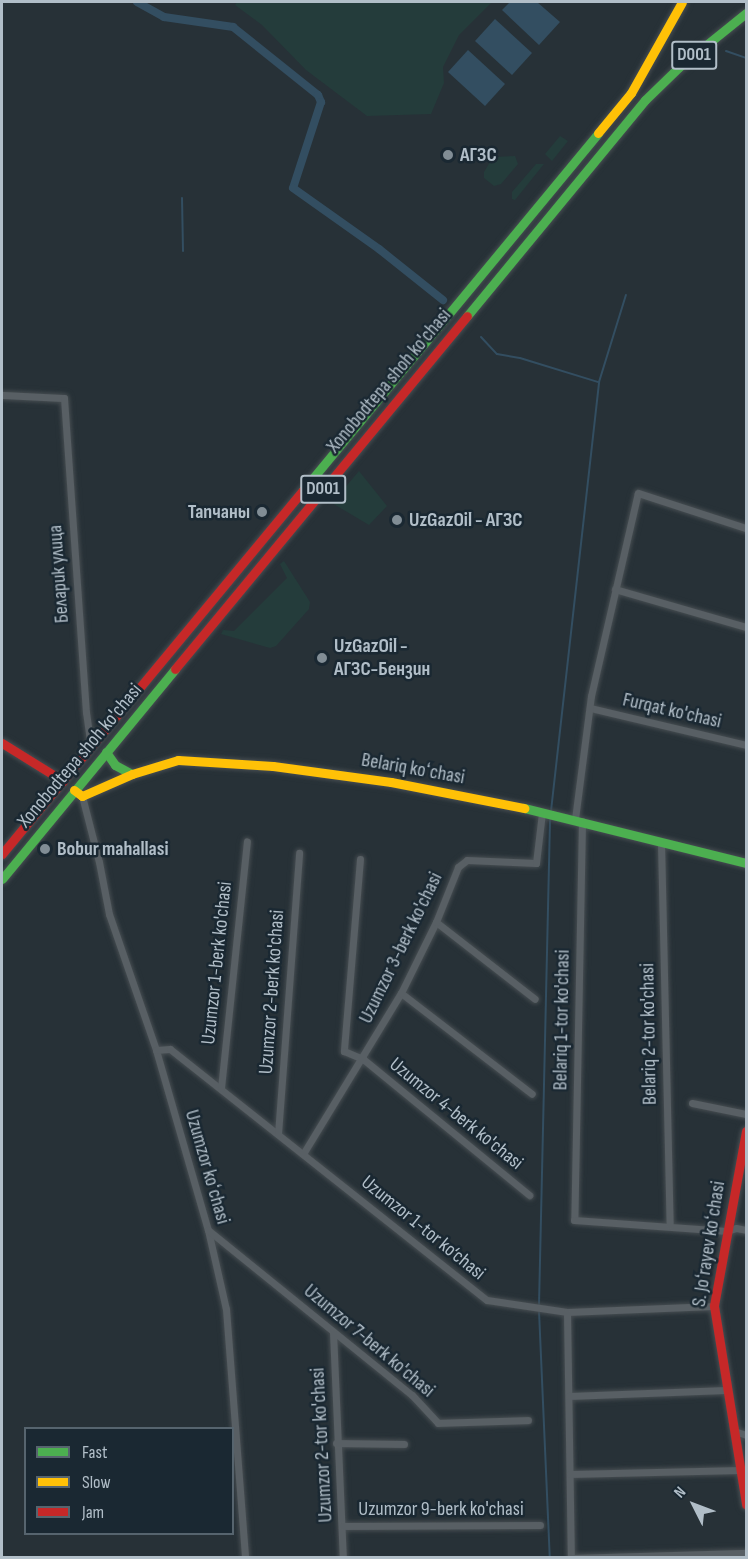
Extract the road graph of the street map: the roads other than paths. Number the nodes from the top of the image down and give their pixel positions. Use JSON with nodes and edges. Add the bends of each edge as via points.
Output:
{"nodes":[{"id":1,"x":682,"y":2,"type":"edge"},
{"id":2,"x":747,"y":13,"type":"edge"},
{"id":3,"x":547,"y":195,"type":"junction"},
{"id":4,"x":559,"y":204,"type":"junction"},
{"id":5,"x":417,"y":352,"type":"junction"},
{"id":6,"x":430,"y":360,"type":"junction"},
{"id":7,"x":2,"y":395,"type":"edge"},
{"id":8,"x":747,"y":528,"type":"edge"},
{"id":9,"x":245,"y":560,"type":"junction"},
{"id":10,"x":257,"y":569,"type":"junction"},
{"id":11,"x":615,"y":589,"type":"junction"},
{"id":12,"x":747,"y":627,"type":"edge"},
{"id":13,"x":590,"y":708,"type":"junction"},
{"id":14,"x":2,"y":743,"type":"edge"},
{"id":15,"x":747,"y":745,"type":"edge"},
{"id":16,"x":91,"y":747,"type":"junction"},
{"id":17,"x":106,"y":752,"type":"junction"},
{"id":18,"x":132,"y":774,"type":"junction"},
{"id":19,"x":63,"y":781,"type":"junction"},
{"id":20,"x":78,"y":793,"type":"junction"},
{"id":21,"x":542,"y":813,"type":"junction"},
{"id":22,"x":578,"y":820,"type":"junction"},
{"id":23,"x":247,"y":841,"type":"dead end"},
{"id":24,"x":661,"y":842,"type":"junction"},
{"id":25,"x":299,"y":853,"type":"dead end"},
{"id":26,"x":2,"y":854,"type":"edge"},
{"id":27,"x":360,"y":859,"type":"dead end"},
{"id":28,"x":747,"y":863,"type":"edge"},
{"id":29,"x":2,"y":879,"type":"edge"},
{"id":30,"x":436,"y":922,"type":"junction"},
{"id":31,"x":401,"y":993,"type":"junction"},
{"id":32,"x":535,"y":999,"type":"dead end"},
{"id":33,"x":156,"y":1050,"type":"junction"},
{"id":34,"x":363,"y":1059,"type":"junction"},
{"id":35,"x":221,"y":1088,"type":"junction"},
{"id":36,"x":531,"y":1094,"type":"dead end"},
{"id":37,"x":692,"y":1103,"type":"dead end"},
{"id":38,"x":747,"y":1114,"type":"edge"},
{"id":39,"x":747,"y":1131,"type":"edge"},
{"id":40,"x":278,"y":1134,"type":"junction"},
{"id":41,"x":303,"y":1154,"type":"junction"},
{"id":42,"x":529,"y":1195,"type":"dead end"},
{"id":43,"x":670,"y":1226,"type":"junction"},
{"id":44,"x":208,"y":1230,"type":"junction"},
{"id":45,"x":747,"y":1230,"type":"edge"},
{"id":46,"x":727,"y":1231,"type":"junction"},
{"id":47,"x":714,"y":1306,"type":"junction"},
{"id":48,"x":567,"y":1312,"type":"junction"},
{"id":49,"x":333,"y":1332,"type":"junction"},
{"id":50,"x":726,"y":1390,"type":"junction"},
{"id":51,"x":568,"y":1396,"type":"junction"},
{"id":52,"x":528,"y":1420,"type":"dead end"},
{"id":53,"x":734,"y":1431,"type":"junction"},
{"id":54,"x":747,"y":1435,"type":"edge"},
{"id":55,"x":336,"y":1443,"type":"junction"},
{"id":56,"x":404,"y":1444,"type":"dead end"},
{"id":57,"x":741,"y":1470,"type":"junction"},
{"id":58,"x":570,"y":1474,"type":"junction"},
{"id":59,"x":747,"y":1504,"type":"edge"},
{"id":60,"x":540,"y":1525,"type":"dead end"},
{"id":61,"x":342,"y":1526,"type":"junction"},
{"id":62,"x":747,"y":1553,"type":"edge"},
{"id":63,"x":245,"y":1557,"type":"edge"},
{"id":64,"x":343,"y":1557,"type":"edge"},
{"id":65,"x":573,"y":1557,"type":"edge"}],
"edges":[{"from":1,"to":3,"type":"main road","name":"Xonobodtepa shoh ko'chasi","number":"D001","via":[[632,93]]},
{"from":2,"to":4,"type":"main road","name":"Xonobodtepa shoh ko'chasi","number":"D001","via":[[679,67],[645,100]]},
{"from":3,"to":4,"type":"main road"},
{"from":3,"to":5,"type":"main road","name":"Xonobodtepa shoh ko'chasi","number":"D001"},
{"from":4,"to":6,"type":"main road","name":"Xonobodtepa shoh ko'chasi","number":"D001"},
{"from":5,"to":6,"type":"main road","via":[[430,349]]},
{"from":5,"to":9,"type":"main road","name":"Xonobodtepa shoh ko'chasi","number":"D001"},
{"from":6,"to":10,"type":"main road","name":"Xonobodtepa shoh ko'chasi","number":"D001"},
{"from":7,"to":16,"type":"street","name":"Беларик улица","via":[[64,398]]},
{"from":8,"to":11,"type":"street","name":"Belariq 1-tor ko'chasi","via":[[638,493]]},
{"from":9,"to":10,"type":"main road"},
{"from":9,"to":16,"type":"main road","name":"Xonobodtepa shoh ko'chasi","number":"D001"},
{"from":10,"to":17,"type":"main road","name":"Xonobodtepa shoh ko'chasi","number":"D001"},
{"from":11,"to":12,"type":"street"},
{"from":11,"to":13,"type":"street","name":"Belariq 1-tor ko'chasi"},
{"from":13,"to":15,"type":"street","name":"Furqat ko'chasi"},
{"from":13,"to":22,"type":"street","name":"Belariq 1-tor ko'chasi"},
{"from":14,"to":19,"type":"main road"},
{"from":16,"to":19,"type":"main road","name":"Xonobodtepa shoh ko'chasi","number":"D001"},
{"from":17,"to":18,"type":"main road","via":[[115,765]]},
{"from":17,"to":20,"type":"main road","name":"Xonobodtepa shoh ko'chasi","number":"D001"},
{"from":18,"to":20,"type":"main road","name":"Belariq koʻchasi"},
{"from":18,"to":21,"type":"main road","name":"Belariq koʻchasi","via":[[187,759],[273,766],[391,782]]},
{"from":19,"to":20,"type":"main road"},
{"from":19,"to":26,"type":"main road","name":"Xonobodtepa shoh ko'chasi","number":"D001"},
{"from":20,"to":29,"type":"main road","name":"Xonobodtepa shoh ko'chasi","number":"D001"},
{"from":20,"to":33,"type":"street","name":"Uzumzor koʻchasi","via":[[97,852],[109,914]]},
{"from":21,"to":22,"type":"main road","name":"Belariq koʻchasi"},
{"from":21,"to":30,"type":"street","name":"Uzumzor 3-berk ko'chasi","via":[[536,863],[462,862]]},
{"from":22,"to":24,"type":"main road","name":"Belariq koʻchasi"},
{"from":22,"to":43,"type":"street","name":"Belariq 1-tor ko'chasi","via":[[574,1220]]},
{"from":23,"to":35,"type":"street","name":"Uzumzor 1-berk ko'chasi"},
{"from":24,"to":28,"type":"main road","name":"Belariq koʻchasi"},
{"from":24,"to":43,"type":"street","name":"Belariq 2-tor ko'chasi"},
{"from":25,"to":40,"type":"street","name":"Uzumzor 2-berk ko'chasi"},
{"from":27,"to":34,"type":"street","name":"Uzumzor 4-berk ko'chasi","via":[[344,1051]]},
{"from":30,"to":31,"type":"street","name":"Uzumzor 3-berk ko'chasi"},
{"from":30,"to":32,"type":"street"},
{"from":31,"to":34,"type":"street","name":"Uzumzor 3-berk ko'chasi"},
{"from":31,"to":36,"type":"street"},
{"from":33,"to":35,"type":"street","name":"Uzumzor 1-tor ko‘chasi","via":[[170,1049]]},
{"from":33,"to":44,"type":"street","name":"Uzumzor koʻchasi"},
{"from":34,"to":41,"type":"street","name":"Uzumzor 3-berk ko'chasi"},
{"from":34,"to":42,"type":"street","name":"Uzumzor 4-berk ko'chasi"},
{"from":35,"to":40,"type":"street","name":"Uzumzor 1-tor ko‘chasi"},
{"from":37,"to":38,"type":"street"},
{"from":39,"to":46,"type":"main road","name":"S. Joʻrayev koʻchasi"},
{"from":40,"to":41,"type":"street","name":"Uzumzor 1-tor ko‘chasi"},
{"from":41,"to":48,"type":"street","name":"Uzumzor 1-tor ko‘chasi","via":[[487,1300]]},
{"from":43,"to":46,"type":"street"},
{"from":44,"to":49,"type":"street","name":"Uzumzor 7-berk ko'chasi"},
{"from":44,"to":63,"type":"street","name":"Uzumzor koʻchasi","via":[[226,1309]]},
{"from":45,"to":46,"type":"street"},
{"from":46,"to":47,"type":"main road","name":"S. Joʻrayev koʻchasi"},
{"from":47,"to":48,"type":"street","name":"Uzumzor 1-tor ko‘chasi"},
{"from":47,"to":50,"type":"main road","name":"S. Joʻrayev koʻchasi"},
{"from":48,"to":51,"type":"street"},
{"from":49,"to":52,"type":"street","name":"Uzumzor 7-berk ko'chasi","via":[[412,1395],[438,1423]]},
{"from":49,"to":55,"type":"street","name":"Uzumzor 2-tor ko'chasi"},
{"from":50,"to":51,"type":"street"},
{"from":50,"to":53,"type":"main road","name":"S. Joʻrayev koʻchasi"},
{"from":51,"to":58,"type":"street"},
{"from":53,"to":54,"type":"street"},
{"from":53,"to":57,"type":"main road","name":"S. Joʻrayev koʻchasi"},
{"from":55,"to":56,"type":"street"},
{"from":55,"to":61,"type":"street","name":"Uzumzor 2-tor ko'chasi"},
{"from":57,"to":58,"type":"street"},
{"from":57,"to":59,"type":"main road","name":"S. Joʻrayev koʻchasi"},
{"from":58,"to":65,"type":"street"},
{"from":60,"to":61,"type":"street","name":"Uzumzor 9-berk ko'chasi"},
{"from":61,"to":64,"type":"street","name":"Uzumzor 2-tor ko'chasi"},
{"from":62,"to":65,"type":"street"}]}
